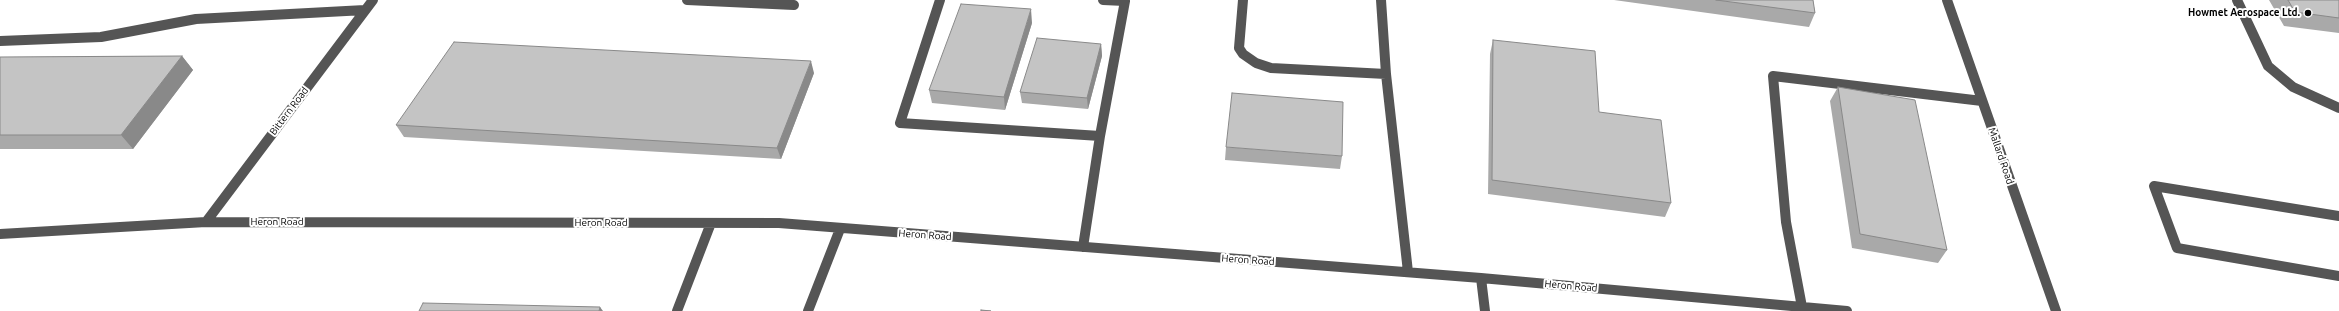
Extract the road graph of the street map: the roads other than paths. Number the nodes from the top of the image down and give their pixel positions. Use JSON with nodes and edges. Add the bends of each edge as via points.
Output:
{"nodes":[{"id":1,"x":373,"y":0,"type":"edge"},
{"id":2,"x":687,"y":0,"type":"edge"},
{"id":3,"x":940,"y":0,"type":"edge"},
{"id":4,"x":1103,"y":0,"type":"edge"},
{"id":5,"x":1243,"y":0,"type":"edge"},
{"id":6,"x":1381,"y":0,"type":"edge"},
{"id":7,"x":1947,"y":0,"type":"edge"},
{"id":8,"x":2237,"y":0,"type":"edge"},
{"id":9,"x":794,"y":5,"type":"dead end"},
{"id":10,"x":364,"y":10,"type":"junction"},
{"id":11,"x":0,"y":41,"type":"edge"},
{"id":12,"x":1386,"y":74,"type":"junction"},
{"id":13,"x":1982,"y":101,"type":"junction"},
{"id":14,"x":2339,"y":107,"type":"edge"},
{"id":15,"x":1100,"y":136,"type":"junction"},
{"id":16,"x":2339,"y":216,"type":"edge"},
{"id":17,"x":206,"y":222,"type":"junction"},
{"id":18,"x":711,"y":223,"type":"junction"},
{"id":19,"x":840,"y":229,"type":"junction"},
{"id":20,"x":0,"y":234,"type":"edge"},
{"id":21,"x":1083,"y":247,"type":"junction"},
{"id":22,"x":1408,"y":272,"type":"junction"},
{"id":23,"x":2339,"y":276,"type":"edge"},
{"id":24,"x":1481,"y":278,"type":"junction"},
{"id":25,"x":1802,"y":307,"type":"junction"},
{"id":26,"x":677,"y":311,"type":"edge"},
{"id":27,"x":808,"y":311,"type":"edge"},
{"id":28,"x":1485,"y":311,"type":"edge"},
{"id":29,"x":1847,"y":311,"type":"edge"},
{"id":30,"x":2056,"y":311,"type":"edge"}],
"edges":[{"from":1,"to":10,"type":"street","name":"Bittern Road"},
{"from":2,"to":9,"type":"street"},
{"from":3,"to":15,"type":"street","via":[[900,123]]},
{"from":4,"to":15,"type":"street","via":[[1125,1]]},
{"from":5,"to":12,"type":"street","via":[[1239,48],[1256,63],[1271,68]]},
{"from":6,"to":12,"type":"street"},
{"from":7,"to":13,"type":"street","name":"Mallard Road"},
{"from":8,"to":14,"type":"street","via":[[2268,66],[2293,87]]},
{"from":10,"to":11,"type":"street","via":[[196,19],[101,37]]},
{"from":10,"to":17,"type":"street","name":"Bittern Road"},
{"from":12,"to":22,"type":"street"},
{"from":13,"to":25,"type":"street","via":[[1773,76],[1786,222]]},
{"from":13,"to":30,"type":"street","name":"Mallard Road"},
{"from":15,"to":21,"type":"street"},
{"from":16,"to":23,"type":"street","via":[[2154,186],[2177,248]]},
{"from":17,"to":18,"type":"street","name":"Heron Road"},
{"from":17,"to":20,"type":"street","name":"Heron Road"},
{"from":18,"to":19,"type":"street","name":"Heron Road","via":[[779,223]]},
{"from":18,"to":26,"type":"street"},
{"from":19,"to":21,"type":"street","name":"Heron Road"},
{"from":19,"to":27,"type":"street"},
{"from":21,"to":22,"type":"street","name":"Heron Road"},
{"from":22,"to":24,"type":"street","name":"Heron Road"},
{"from":24,"to":25,"type":"street","name":"Heron Road"},
{"from":24,"to":28,"type":"street"},
{"from":25,"to":29,"type":"street","name":"Heron Road"}]}
